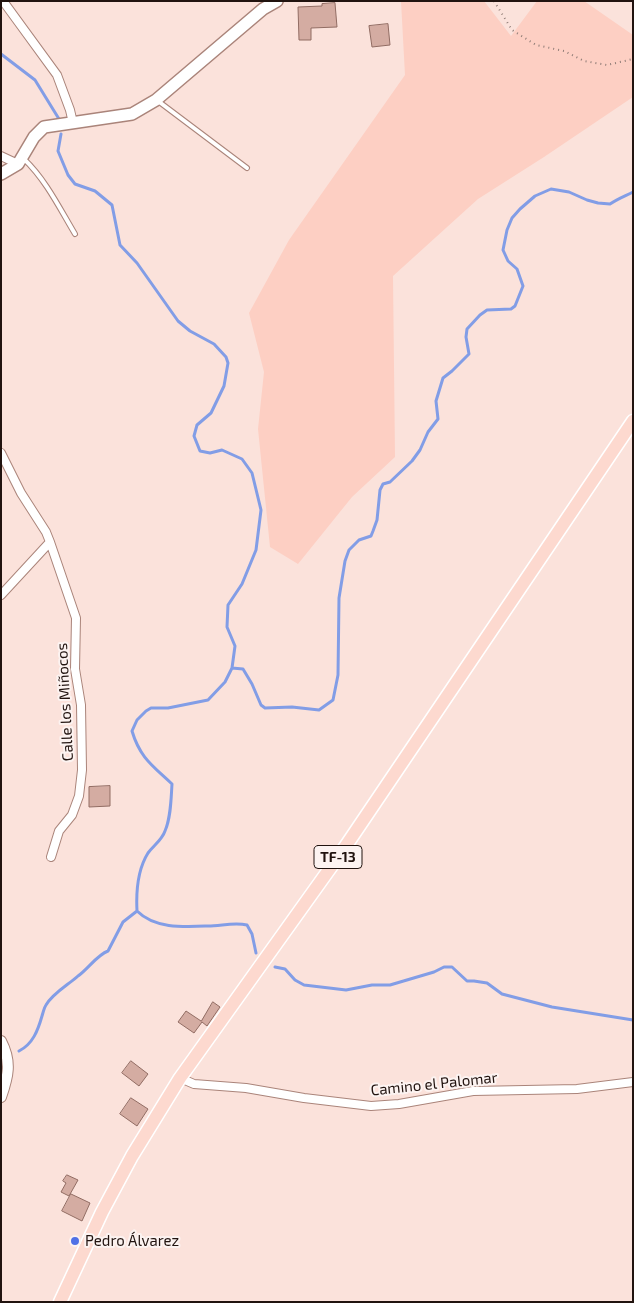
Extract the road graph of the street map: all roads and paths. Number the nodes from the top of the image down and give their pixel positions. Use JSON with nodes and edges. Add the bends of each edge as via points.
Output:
{"nodes":[{"id":1,"x":3,"y":1,"type":"edge"},
{"id":2,"x":277,"y":1,"type":"edge"},
{"id":3,"x":494,"y":1,"type":"edge"},
{"id":4,"x":633,"y":59,"type":"edge"},
{"id":5,"x":156,"y":100,"type":"junction"},
{"id":6,"x":73,"y":123,"type":"junction"},
{"id":7,"x":1,"y":156,"type":"edge"},
{"id":8,"x":20,"y":161,"type":"junction"},
{"id":9,"x":247,"y":168,"type":"dead end"},
{"id":10,"x":2,"y":174,"type":"edge"},
{"id":11,"x":75,"y":234,"type":"dead end"},
{"id":12,"x":633,"y":421,"type":"edge"},
{"id":13,"x":1,"y":453,"type":"edge"},
{"id":14,"x":50,"y":542,"type":"junction"},
{"id":15,"x":1,"y":595,"type":"edge"},
{"id":16,"x":51,"y":857,"type":"dead end"},
{"id":17,"x":1,"y":1041,"type":"edge"},
{"id":18,"x":180,"y":1078,"type":"junction"},
{"id":19,"x":633,"y":1082,"type":"edge"},
{"id":20,"x":1,"y":1098,"type":"edge"},
{"id":21,"x":60,"y":1302,"type":"edge"}],
"edges":[{"from":1,"to":6,"type":"street","via":[[57,75]]},
{"from":2,"to":5,"type":"main road","via":[[263,9]]},
{"from":3,"to":4,"type":"path","via":[[512,30],[536,45],[607,65]]},
{"from":5,"to":6,"type":"main road","via":[[132,114]]},
{"from":5,"to":9,"type":"lane"},
{"from":6,"to":8,"type":"main road","via":[[39,130]]},
{"from":7,"to":8,"type":"street"},
{"from":8,"to":10,"type":"main road"},
{"from":8,"to":11,"type":"lane","via":[[33,167]]},
{"from":12,"to":18,"type":"main road","number":"TF-13","via":[[341,853]]},
{"from":13,"to":14,"type":"street","name":"Calle los Miñocos"},
{"from":14,"to":15,"type":"street"},
{"from":14,"to":16,"type":"street","name":"Calle los Miñocos","via":[[76,618],[75,669],[81,705],[82,746],[78,796],[72,815],[59,831]]},
{"from":17,"to":20,"type":"street","via":[[9,1074]]},
{"from":18,"to":19,"type":"street","name":"Camino el Palomar","via":[[194,1084],[371,1106],[473,1092],[577,1089]]},
{"from":18,"to":21,"type":"main road","number":"TF-13","via":[[132,1156]]}]}
